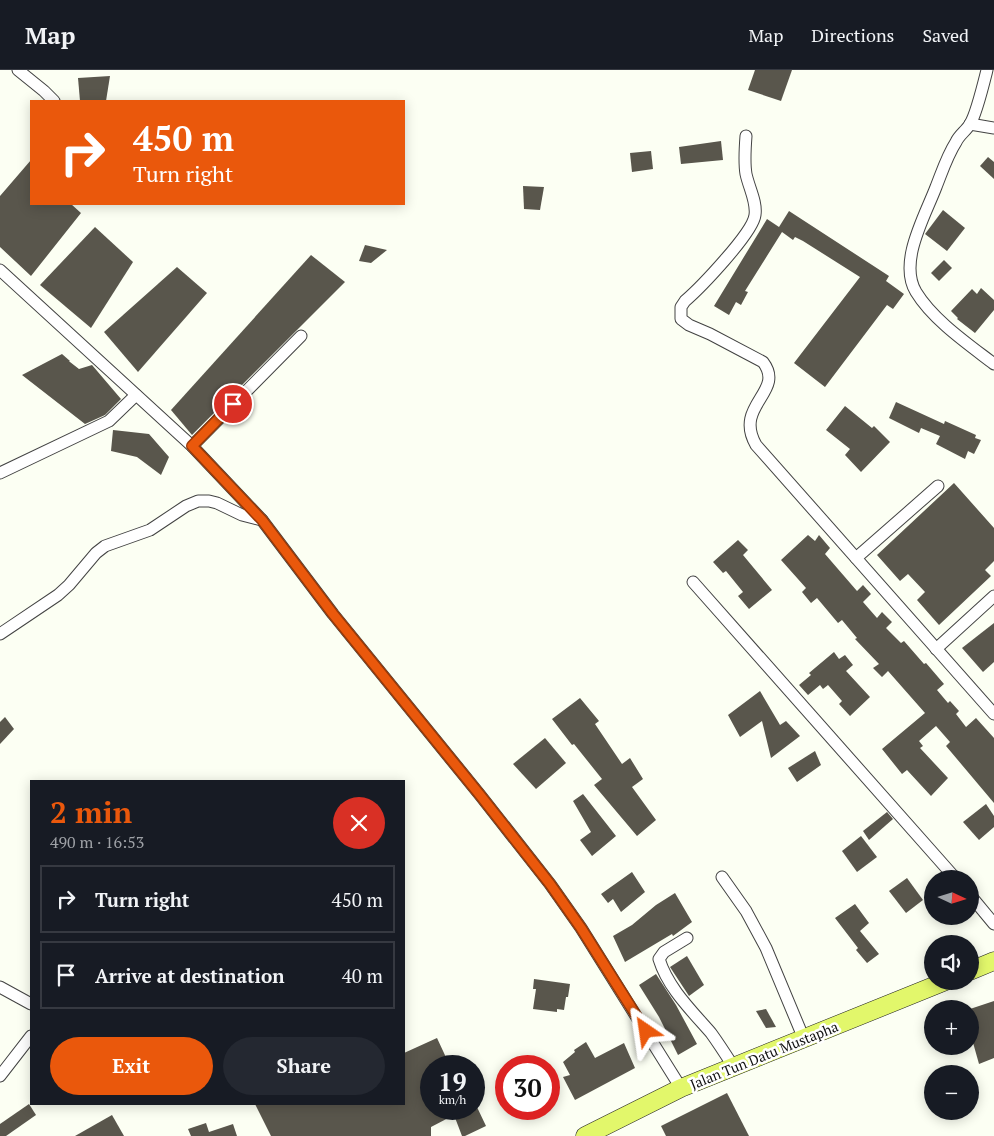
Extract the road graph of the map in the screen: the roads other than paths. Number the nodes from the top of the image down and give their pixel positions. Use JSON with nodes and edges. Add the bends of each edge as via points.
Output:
{"nodes":[{"id":1,"x":18,"y":70,"type":"edge"},
{"id":2,"x":987,"y":70,"type":"edge"},
{"id":3,"x":53,"y":100,"type":"edge"},
{"id":4,"x":970,"y":124,"type":"junction"},
{"id":5,"x":994,"y":128,"type":"edge"},
{"id":6,"x":746,"y":136,"type":"dead end"},
{"id":7,"x":0,"y":270,"type":"edge"},
{"id":8,"x":301,"y":336,"type":"dead end"},
{"id":9,"x":994,"y":364,"type":"edge"},
{"id":10,"x":136,"y":396,"type":"junction"},
{"id":11,"x":192,"y":446,"type":"junction"},
{"id":12,"x":0,"y":473,"type":"edge"},
{"id":13,"x":938,"y":486,"type":"dead end"},
{"id":14,"x":262,"y":520,"type":"junction"},
{"id":15,"x":856,"y":558,"type":"junction"},
{"id":16,"x":693,"y":582,"type":"dead end"},
{"id":17,"x":994,"y":596,"type":"edge"},
{"id":18,"x":0,"y":634,"type":"edge"},
{"id":19,"x":936,"y":649,"type":"junction"},
{"id":20,"x":994,"y":714,"type":"edge"},
{"id":21,"x":948,"y":870,"type":"edge"},
{"id":22,"x":722,"y":877,"type":"dead end"},
{"id":23,"x":979,"y":906,"type":"edge"},
{"id":24,"x":994,"y":924,"type":"edge"},
{"id":25,"x":687,"y":938,"type":"dead end"},
{"id":26,"x":994,"y":961,"type":"edge"},
{"id":27,"x":979,"y":967,"type":"edge"},
{"id":28,"x":0,"y":987,"type":"edge"},
{"id":29,"x":924,"y":990,"type":"edge"},
{"id":30,"x":30,"y":1003,"type":"edge"},
{"id":31,"x":30,"y":1037,"type":"edge"},
{"id":32,"x":804,"y":1039,"type":"junction"},
{"id":33,"x":733,"y":1066,"type":"junction"},
{"id":34,"x":0,"y":1076,"type":"edge"},
{"id":35,"x":681,"y":1088,"type":"junction"},
{"id":36,"x":585,"y":1136,"type":"edge"}],
"edges":[{"from":1,"to":3,"type":"street"},
{"from":2,"to":4,"type":"street"},
{"from":4,"to":5,"type":"street"},
{"from":4,"to":9,"type":"street","via":[[949,156],[915,240],[910,268],[916,292],[924,302],[966,343]]},
{"from":6,"to":15,"type":"street","via":[[746,174],[755,205],[753,223],[728,256],[685,301],[681,307],[681,318],[763,362],[769,370],[767,387],[750,418],[751,436],[776,469]]},
{"from":7,"to":10,"type":"street"},
{"from":8,"to":11,"type":"street"},
{"from":10,"to":11,"type":"street"},
{"from":10,"to":12,"type":"street","via":[[103,424]]},
{"from":11,"to":14,"type":"street"},
{"from":13,"to":15,"type":"street"},
{"from":14,"to":18,"type":"street","via":[[209,501],[186,506],[150,530],[105,546],[69,586]]},
{"from":14,"to":35,"type":"street","via":[[333,614],[550,884]]},
{"from":15,"to":19,"type":"street"},
{"from":16,"to":21,"type":"street"},
{"from":17,"to":19,"type":"street"},
{"from":19,"to":20,"type":"street"},
{"from":22,"to":32,"type":"street","via":[[756,928]]},
{"from":23,"to":24,"type":"street"},
{"from":25,"to":33,"type":"street","via":[[664,952],[659,959],[663,971]]},
{"from":26,"to":27,"type":"main road"},
{"from":28,"to":30,"type":"street"},
{"from":29,"to":32,"type":"main road","name":"Jalan Tun Datu Mustapha"},
{"from":31,"to":34,"type":"street"},
{"from":32,"to":33,"type":"main road","name":"Jalan Tun Datu Mustapha"},
{"from":33,"to":35,"type":"main road","name":"Jalan Tun Datu Mustapha"},
{"from":35,"to":36,"type":"main road","name":"Jalan Tun Datu Mustapha"}]}
